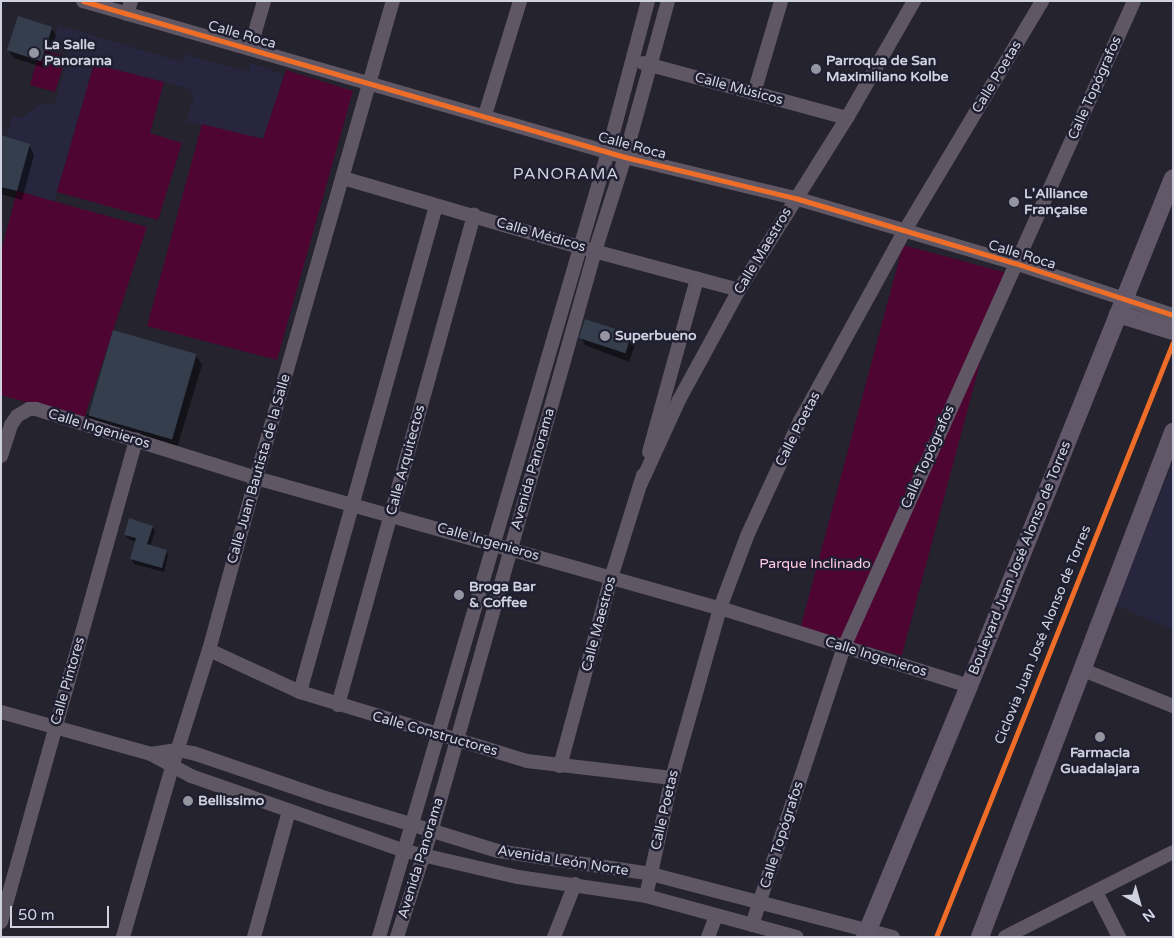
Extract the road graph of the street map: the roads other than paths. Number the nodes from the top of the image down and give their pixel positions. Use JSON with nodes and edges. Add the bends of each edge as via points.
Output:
{"nodes":[{"id":1,"x":84,"y":1,"type":"edge"},
{"id":2,"x":264,"y":1,"type":"edge"},
{"id":3,"x":393,"y":1,"type":"edge"},
{"id":4,"x":520,"y":1,"type":"edge"},
{"id":5,"x":648,"y":1,"type":"edge"},
{"id":6,"x":668,"y":1,"type":"edge"},
{"id":7,"x":780,"y":1,"type":"edge"},
{"id":8,"x":914,"y":1,"type":"edge"},
{"id":9,"x":1042,"y":1,"type":"edge"},
{"id":10,"x":1134,"y":1,"type":"edge"},
{"id":11,"x":129,"y":8,"type":"edge"},
{"id":12,"x":250,"y":49,"type":"junction"},
{"id":13,"x":631,"y":60,"type":"junction"},
{"id":14,"x":651,"y":65,"type":"junction"},
{"id":15,"x":370,"y":83,"type":"junction"},
{"id":16,"x":754,"y":93,"type":"junction"},
{"id":17,"x":485,"y":115,"type":"junction"},
{"id":18,"x":847,"y":118,"type":"junction"},
{"id":19,"x":608,"y":152,"type":"junction"},
{"id":20,"x":625,"y":157,"type":"junction"},
{"id":21,"x":343,"y":178,"type":"junction"},
{"id":22,"x":1173,"y":178,"type":"edge"},
{"id":23,"x":795,"y":198,"type":"junction"},
{"id":24,"x":436,"y":206,"type":"junction"},
{"id":25,"x":474,"y":215,"type":"junction"},
{"id":26,"x":904,"y":232,"type":"junction"},
{"id":27,"x":579,"y":247,"type":"junction"},
{"id":28,"x":595,"y":251,"type":"junction"},
{"id":29,"x":1015,"y":263,"type":"junction"},
{"id":30,"x":697,"y":279,"type":"junction"},
{"id":31,"x":739,"y":290,"type":"junction"},
{"id":32,"x":1122,"y":306,"type":"junction"},
{"id":33,"x":1173,"y":315,"type":"edge"},
{"id":34,"x":1173,"y":331,"type":"edge"},
{"id":35,"x":1173,"y":432,"type":"edge"},
{"id":36,"x":136,"y":440,"type":"junction"},
{"id":37,"x":1,"y":456,"type":"edge"},
{"id":38,"x":256,"y":478,"type":"junction"},
{"id":39,"x":641,"y":483,"type":"junction"},
{"id":40,"x":353,"y":505,"type":"junction"},
{"id":41,"x":391,"y":515,"type":"junction"},
{"id":42,"x":493,"y":543,"type":"junction"},
{"id":43,"x":510,"y":548,"type":"junction"},
{"id":44,"x":611,"y":578,"type":"junction"},
{"id":45,"x":720,"y":608,"type":"junction"},
{"id":46,"x":844,"y":647,"type":"junction"},
{"id":47,"x":209,"y":650,"type":"junction"},
{"id":48,"x":1083,"y":670,"type":"junction"},
{"id":49,"x":969,"y":686,"type":"junction"},
{"id":50,"x":300,"y":692,"type":"junction"},
{"id":51,"x":338,"y":705,"type":"junction"},
{"id":52,"x":1173,"y":706,"type":"edge"},
{"id":53,"x":1,"y":712,"type":"edge"},
{"id":54,"x":56,"y":726,"type":"junction"},
{"id":55,"x":439,"y":735,"type":"junction"},
{"id":56,"x":455,"y":739,"type":"junction"},
{"id":57,"x":177,"y":750,"type":"junction"},
{"id":58,"x":151,"y":754,"type":"junction"},
{"id":59,"x":560,"y":766,"type":"junction"},
{"id":60,"x":172,"y":767,"type":"junction"},
{"id":61,"x":672,"y":778,"type":"junction"},
{"id":62,"x":289,"y":811,"type":"junction"},
{"id":63,"x":412,"y":826,"type":"junction"},
{"id":64,"x":430,"y":832,"type":"junction"},
{"id":65,"x":405,"y":851,"type":"junction"},
{"id":66,"x":1173,"y":852,"type":"edge"},
{"id":67,"x":422,"y":855,"type":"junction"},
{"id":68,"x":651,"y":874,"type":"junction"},
{"id":69,"x":575,"y":884,"type":"junction"},
{"id":70,"x":1096,"y":892,"type":"junction"},
{"id":71,"x":646,"y":896,"type":"junction"},
{"id":72,"x":760,"y":902,"type":"junction"},
{"id":73,"x":716,"y":916,"type":"junction"},
{"id":74,"x":1,"y":922,"type":"edge"},
{"id":75,"x":752,"y":925,"type":"junction"},
{"id":76,"x":866,"y":934,"type":"edge"},
{"id":77,"x":556,"y":936,"type":"edge"},
{"id":78,"x":889,"y":936,"type":"edge"},
{"id":79,"x":123,"y":937,"type":"edge"},
{"id":80,"x":254,"y":937,"type":"edge"},
{"id":81,"x":379,"y":937,"type":"edge"},
{"id":82,"x":397,"y":937,"type":"edge"},
{"id":83,"x":708,"y":937,"type":"edge"},
{"id":84,"x":797,"y":937,"type":"edge"},
{"id":85,"x":980,"y":937,"type":"edge"},
{"id":86,"x":1005,"y":937,"type":"edge"},
{"id":87,"x":1119,"y":937,"type":"edge"}],
"edges":[{"from":1,"to":11,"type":"street","name":"Calle Roca"},
{"from":2,"to":12,"type":"street"},
{"from":3,"to":15,"type":"street","name":"Calle Juan Bautista de la Salle"},
{"from":4,"to":17,"type":"street"},
{"from":5,"to":13,"type":"street","name":"Avenida Panorama"},
{"from":6,"to":14,"type":"street","name":"Avenida Panorama"},
{"from":7,"to":16,"type":"street"},
{"from":8,"to":18,"type":"street","name":"Calle Maestros"},
{"from":9,"to":26,"type":"street","name":"Calle Poetas"},
{"from":10,"to":29,"type":"street","name":"Calle Topógrafos"},
{"from":11,"to":12,"type":"street","name":"Calle Roca"},
{"from":12,"to":15,"type":"street","name":"Calle Roca"},
{"from":13,"to":14,"type":"street","name":"Calle Músicos"},
{"from":13,"to":19,"type":"street","name":"Avenida Panorama"},
{"from":14,"to":16,"type":"street","name":"Calle Músicos"},
{"from":14,"to":20,"type":"street","name":"Avenida Panorama"},
{"from":15,"to":17,"type":"street","name":"Calle Roca"},
{"from":15,"to":21,"type":"street","name":"Calle Juan Bautista de la Salle"},
{"from":16,"to":18,"type":"street","name":"Calle Músicos"},
{"from":17,"to":19,"type":"street","name":"Calle Roca"},
{"from":18,"to":23,"type":"street","name":"Calle Maestros"},
{"from":19,"to":20,"type":"street","name":"Calle Roca"},
{"from":19,"to":27,"type":"street","name":"Avenida Panorama"},
{"from":20,"to":23,"type":"street","name":"Calle Roca"},
{"from":20,"to":28,"type":"street","name":"Avenida Panorama"},
{"from":21,"to":24,"type":"street","name":"Calle Médicos"},
{"from":21,"to":38,"type":"street","name":"Calle Juan Bautista de la Salle"},
{"from":22,"to":32,"type":"main road","name":"Boulevard Juan José Alonso de Torres"},
{"from":23,"to":26,"type":"street","name":"Calle Roca"},
{"from":23,"to":31,"type":"street","name":"Calle Maestros"},
{"from":24,"to":25,"type":"street","name":"Calle Médicos"},
{"from":24,"to":40,"type":"street"},
{"from":25,"to":27,"type":"street","name":"Calle Médicos"},
{"from":25,"to":41,"type":"street","name":"Calle Arquitectos"},
{"from":26,"to":29,"type":"street","name":"Calle Roca"},
{"from":26,"to":45,"type":"street","name":"Calle Poetas","via":[[800,421],[747,536]]},
{"from":27,"to":28,"type":"street","name":"Calle Médicos"},
{"from":27,"to":42,"type":"street","name":"Avenida Panorama"},
{"from":28,"to":30,"type":"street","name":"Calle Médicos"},
{"from":28,"to":43,"type":"street","name":"Avenida Panorama"},
{"from":29,"to":32,"type":"street","name":"Calle Roca"},
{"from":29,"to":46,"type":"street","name":"Calle Topógrafos"},
{"from":30,"to":31,"type":"street","name":"Calle Médicos"},
{"from":30,"to":39,"type":"street","name":"Calle Maestros"},
{"from":31,"to":39,"type":"street","name":"Calle Maestros","via":[[688,383]]},
{"from":32,"to":33,"type":"street","name":"Calle Roca"},
{"from":32,"to":34,"type":"main road"},
{"from":32,"to":49,"type":"main road","name":"Boulevard Juan José Alonso de Torres"},
{"from":35,"to":48,"type":"main road"},
{"from":36,"to":37,"type":"street","name":"Calle Ingenieros","via":[[36,409],[22,411],[11,424]]},
{"from":36,"to":38,"type":"street","name":"Calle Ingenieros"},
{"from":36,"to":54,"type":"street","name":"Calle Pintores"},
{"from":38,"to":40,"type":"street","name":"Calle Ingenieros"},
{"from":38,"to":47,"type":"street","name":"Calle Juan Bautista de la Salle"},
{"from":39,"to":44,"type":"street","name":"Calle Maestros"},
{"from":40,"to":41,"type":"street","name":"Calle Ingenieros"},
{"from":40,"to":50,"type":"street"},
{"from":41,"to":42,"type":"street","name":"Calle Ingenieros"},
{"from":41,"to":51,"type":"street","name":"Calle Arquitectos"},
{"from":42,"to":43,"type":"street","name":"Calle Ingenieros"},
{"from":42,"to":55,"type":"street","name":"Avenida Panorama"},
{"from":43,"to":44,"type":"street","name":"Calle Ingenieros"},
{"from":43,"to":56,"type":"street","name":"Avenida Panorama"},
{"from":44,"to":45,"type":"street","name":"Calle Ingenieros"},
{"from":44,"to":59,"type":"street","name":"Calle Maestros"},
{"from":45,"to":46,"type":"street","name":"Calle Ingenieros"},
{"from":45,"to":61,"type":"street","name":"Calle Poetas"},
{"from":46,"to":49,"type":"street","name":"Calle Ingenieros"},
{"from":46,"to":72,"type":"street","name":"Calle Topógrafos"},
{"from":47,"to":50,"type":"street","name":"Calle Constructores"},
{"from":47,"to":57,"type":"street","name":"Calle Juan Bautista de la Salle"},
{"from":48,"to":52,"type":"street"},
{"from":48,"to":85,"type":"main road"},
{"from":49,"to":76,"type":"main road","name":"Boulevard Juan José Alonso de Torres"},
{"from":50,"to":51,"type":"street","name":"Calle Constructores"},
{"from":51,"to":55,"type":"street","name":"Calle Constructores"},
{"from":53,"to":54,"type":"street","name":"Avenida León Norte"},
{"from":54,"to":58,"type":"street","name":"Avenida León Norte"},
{"from":54,"to":74,"type":"street","name":"Calle Pintores"},
{"from":55,"to":56,"type":"street","name":"Calle Constructores"},
{"from":55,"to":63,"type":"street","name":"Avenida Panorama"},
{"from":56,"to":59,"type":"street","name":"Calle Constructores","via":[[527,761]]},
{"from":56,"to":64,"type":"street","name":"Avenida Panorama"},
{"from":57,"to":58,"type":"street","name":"Avenida León Norte"},
{"from":57,"to":60,"type":"street","name":"Calle Juan Bautista de la Salle"},
{"from":57,"to":63,"type":"street","name":"Avenida León Norte"},
{"from":58,"to":60,"type":"street","name":"Avenida León Norte"},
{"from":59,"to":61,"type":"street","name":"Calle Constructores"},
{"from":60,"to":62,"type":"street","name":"Avenida León Norte"},
{"from":60,"to":79,"type":"street","name":"Calle Juan Bautista de la Salle"},
{"from":61,"to":68,"type":"street","name":"Calle Poetas"},
{"from":62,"to":65,"type":"street","name":"Avenida León Norte"},
{"from":62,"to":80,"type":"street"},
{"from":63,"to":64,"type":"street","name":"Avenida León Norte"},
{"from":63,"to":65,"type":"street","name":"Avenida Panorama"},
{"from":64,"to":67,"type":"street","name":"Avenida Panorama"},
{"from":64,"to":68,"type":"street","name":"Avenida León Norte","via":[[498,851]]},
{"from":65,"to":67,"type":"street","name":"Avenida León Norte"},
{"from":65,"to":81,"type":"street","name":"Avenida Panorama"},
{"from":66,"to":70,"type":"street"},
{"from":67,"to":69,"type":"street","name":"Avenida León Norte","via":[[518,877]]},
{"from":67,"to":82,"type":"street","name":"Avenida Panorama"},
{"from":68,"to":71,"type":"street","name":"Calle Poetas"},
{"from":68,"to":72,"type":"street","name":"Avenida León Norte"},
{"from":69,"to":71,"type":"street","name":"Avenida León Norte"},
{"from":69,"to":77,"type":"street"},
{"from":70,"to":86,"type":"street"},
{"from":70,"to":87,"type":"street"},
{"from":71,"to":73,"type":"street","name":"Avenida León Norte"},
{"from":72,"to":75,"type":"street","name":"Calle Topógrafos"},
{"from":72,"to":76,"type":"street","name":"Avenida León Norte"},
{"from":73,"to":75,"type":"street","name":"Avenida León Norte"},
{"from":73,"to":83,"type":"street"},
{"from":75,"to":84,"type":"street","name":"Avenida León Norte"},
{"from":76,"to":78,"type":"street","name":"Avenida León Norte"}]}
